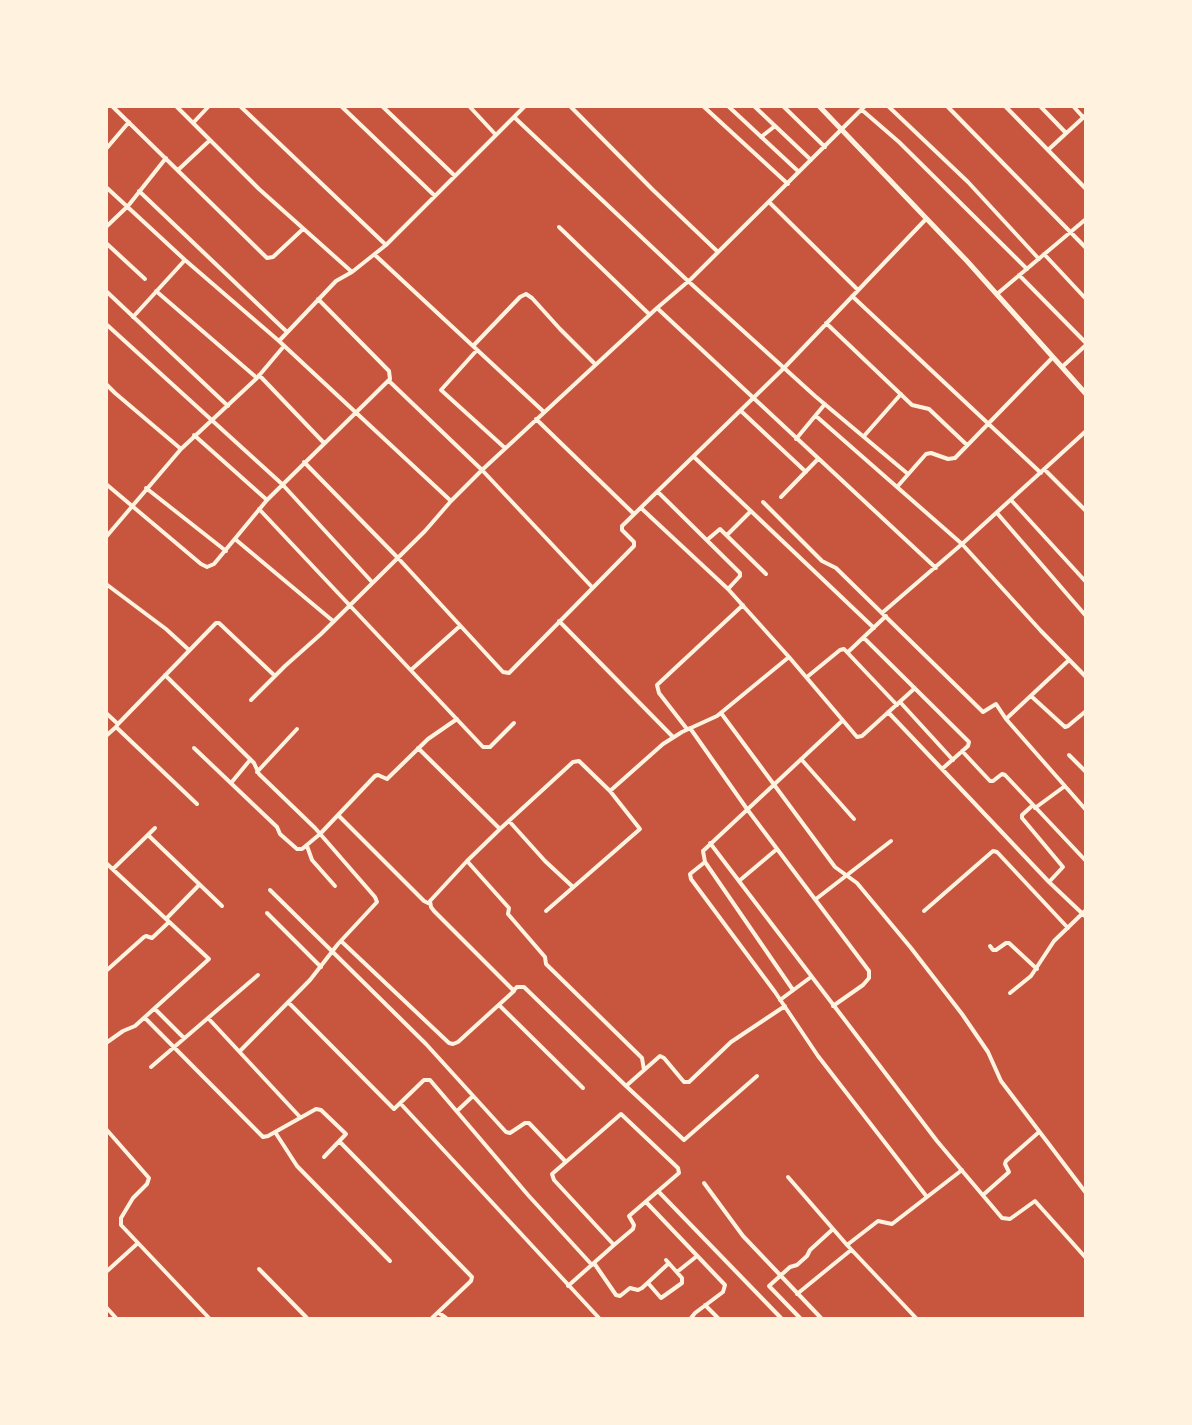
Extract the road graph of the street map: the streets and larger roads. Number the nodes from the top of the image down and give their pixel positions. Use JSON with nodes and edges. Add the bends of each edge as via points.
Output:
{"nodes":[{"id":1,"x":112,"y":106,"type":"edge"},
{"id":2,"x":176,"y":106,"type":"edge"},
{"id":3,"x":209,"y":106,"type":"edge"},
{"id":4,"x":240,"y":106,"type":"edge"},
{"id":5,"x":341,"y":106,"type":"edge"},
{"id":6,"x":382,"y":106,"type":"edge"},
{"id":7,"x":469,"y":106,"type":"edge"},
{"id":8,"x":525,"y":106,"type":"edge"},
{"id":9,"x":570,"y":106,"type":"edge"},
{"id":10,"x":703,"y":106,"type":"edge"},
{"id":11,"x":728,"y":106,"type":"edge"},
{"id":12,"x":754,"y":106,"type":"edge"},
{"id":13,"x":783,"y":106,"type":"edge"},
{"id":14,"x":819,"y":106,"type":"edge"},
{"id":15,"x":888,"y":106,"type":"edge"},
{"id":16,"x":947,"y":106,"type":"edge"},
{"id":17,"x":1005,"y":106,"type":"edge"},
{"id":18,"x":1040,"y":106,"type":"edge"},
{"id":19,"x":1072,"y":106,"type":"edge"},
{"id":20,"x":864,"y":108,"type":"edge"},
{"id":21,"x":1084,"y":116,"type":"edge"},
{"id":22,"x":514,"y":117,"type":"junction"},
{"id":23,"x":129,"y":122,"type":"junction"},
{"id":24,"x":193,"y":123,"type":"junction"},
{"id":25,"x":775,"y":126,"type":"junction"},
{"id":26,"x":842,"y":131,"type":"junction"},
{"id":27,"x":1066,"y":133,"type":"junction"},
{"id":28,"x":496,"y":135,"type":"junction"},
{"id":29,"x":761,"y":137,"type":"junction"},
{"id":30,"x":209,"y":141,"type":"junction"},
{"id":31,"x":825,"y":147,"type":"junction"},
{"id":32,"x":106,"y":149,"type":"edge"},
{"id":33,"x":1048,"y":150,"type":"junction"},
{"id":34,"x":166,"y":158,"type":"junction"},
{"id":35,"x":811,"y":160,"type":"junction"},
{"id":36,"x":178,"y":170,"type":"junction"},
{"id":37,"x":799,"y":172,"type":"junction"},
{"id":38,"x":455,"y":176,"type":"junction"},
{"id":39,"x":788,"y":184,"type":"junction"},
{"id":40,"x":106,"y":187,"type":"edge"},
{"id":41,"x":1086,"y":189,"type":"edge"},
{"id":42,"x":140,"y":191,"type":"junction"},
{"id":43,"x":435,"y":196,"type":"junction"},
{"id":44,"x":770,"y":202,"type":"junction"},
{"id":45,"x":128,"y":206,"type":"junction"},
{"id":46,"x":927,"y":218,"type":"junction"},
{"id":47,"x":1086,"y":219,"type":"edge"},
{"id":48,"x":106,"y":227,"type":"edge"},
{"id":49,"x":559,"y":227,"type":"dead end"},
{"id":50,"x":303,"y":228,"type":"junction"},
{"id":51,"x":1070,"y":233,"type":"junction"},
{"id":52,"x":106,"y":243,"type":"edge"},
{"id":53,"x":386,"y":245,"type":"junction"},
{"id":54,"x":1086,"y":248,"type":"edge"},
{"id":55,"x":718,"y":252,"type":"junction"},
{"id":56,"x":1044,"y":254,"type":"junction"},
{"id":57,"x":375,"y":255,"type":"junction"},
{"id":58,"x":1039,"y":259,"type":"junction"},
{"id":59,"x":185,"y":260,"type":"junction"},
{"id":60,"x":1027,"y":269,"type":"junction"},
{"id":61,"x":352,"y":272,"type":"junction"},
{"id":62,"x":1019,"y":275,"type":"junction"},
{"id":63,"x":145,"y":279,"type":"dead end"},
{"id":64,"x":688,"y":281,"type":"junction"},
{"id":65,"x":858,"y":290,"type":"junction"},
{"id":66,"x":106,"y":291,"type":"edge"},
{"id":67,"x":156,"y":291,"type":"junction"},
{"id":68,"x":996,"y":295,"type":"junction"},
{"id":69,"x":852,"y":296,"type":"junction"},
{"id":70,"x":318,"y":299,"type":"junction"},
{"id":71,"x":1086,"y":299,"type":"edge"},
{"id":72,"x":657,"y":308,"type":"junction"},
{"id":73,"x":649,"y":315,"type":"junction"},
{"id":74,"x":133,"y":316,"type":"junction"},
{"id":75,"x":826,"y":323,"type":"junction"},
{"id":76,"x":106,"y":324,"type":"edge"},
{"id":77,"x":287,"y":332,"type":"junction"},
{"id":78,"x":279,"y":341,"type":"junction"},
{"id":79,"x":1086,"y":344,"type":"edge"},
{"id":80,"x":284,"y":346,"type":"junction"},
{"id":81,"x":473,"y":346,"type":"junction"},
{"id":82,"x":477,"y":350,"type":"junction"},
{"id":83,"x":1053,"y":357,"type":"junction"},
{"id":84,"x":595,"y":364,"type":"junction"},
{"id":85,"x":1062,"y":367,"type":"junction"},
{"id":86,"x":784,"y":368,"type":"junction"},
{"id":87,"x":258,"y":377,"type":"junction"},
{"id":88,"x":389,"y":381,"type":"junction"},
{"id":89,"x":106,"y":384,"type":"edge"},
{"id":90,"x":111,"y":390,"type":"junction"},
{"id":91,"x":106,"y":394,"type":"edge"},
{"id":92,"x":901,"y":394,"type":"junction"},
{"id":93,"x":1086,"y":394,"type":"edge"},
{"id":94,"x":753,"y":399,"type":"junction"},
{"id":95,"x":825,"y":404,"type":"junction"},
{"id":96,"x":228,"y":406,"type":"junction"},
{"id":97,"x":741,"y":411,"type":"junction"},
{"id":98,"x":356,"y":412,"type":"junction"},
{"id":99,"x":544,"y":412,"type":"junction"},
{"id":100,"x":816,"y":416,"type":"junction"},
{"id":101,"x":211,"y":419,"type":"junction"},
{"id":102,"x":536,"y":419,"type":"junction"},
{"id":103,"x":989,"y":425,"type":"junction"},
{"id":104,"x":1086,"y":431,"type":"edge"},
{"id":105,"x":194,"y":435,"type":"junction"},
{"id":106,"x":864,"y":436,"type":"junction"},
{"id":107,"x":796,"y":438,"type":"junction"},
{"id":108,"x":324,"y":443,"type":"junction"},
{"id":109,"x":968,"y":445,"type":"junction"},
{"id":110,"x":505,"y":448,"type":"junction"},
{"id":111,"x":181,"y":449,"type":"junction"},
{"id":112,"x":694,"y":457,"type":"junction"},
{"id":113,"x":818,"y":459,"type":"junction"},
{"id":114,"x":304,"y":462,"type":"junction"},
{"id":115,"x":482,"y":470,"type":"junction"},
{"id":116,"x":1042,"y":471,"type":"junction"},
{"id":117,"x":806,"y":472,"type":"junction"},
{"id":118,"x":908,"y":474,"type":"junction"},
{"id":119,"x":106,"y":484,"type":"edge"},
{"id":120,"x":282,"y":484,"type":"junction"},
{"id":121,"x":897,"y":487,"type":"junction"},
{"id":122,"x":147,"y":488,"type":"junction"},
{"id":123,"x":658,"y":492,"type":"junction"},
{"id":124,"x":781,"y":497,"type":"dead end"},
{"id":125,"x":267,"y":500,"type":"junction"},
{"id":126,"x":1011,"y":500,"type":"junction"},
{"id":127,"x":450,"y":501,"type":"junction"},
{"id":128,"x":763,"y":502,"type":"dead end"},
{"id":129,"x":132,"y":507,"type":"junction"},
{"id":130,"x":641,"y":508,"type":"junction"},
{"id":131,"x":259,"y":509,"type":"junction"},
{"id":132,"x":751,"y":511,"type":"junction"},
{"id":133,"x":1086,"y":511,"type":"edge"},
{"id":134,"x":997,"y":513,"type":"junction"},
{"id":135,"x":634,"y":514,"type":"junction"},
{"id":136,"x":107,"y":534,"type":"edge"},
{"id":137,"x":727,"y":535,"type":"junction"},
{"id":138,"x":235,"y":539,"type":"junction"},
{"id":139,"x":707,"y":540,"type":"junction"},
{"id":140,"x":962,"y":544,"type":"junction"},
{"id":141,"x":226,"y":550,"type":"junction"},
{"id":142,"x":398,"y":558,"type":"junction"},
{"id":143,"x":936,"y":568,"type":"junction"},
{"id":144,"x":766,"y":574,"type":"dead end"},
{"id":145,"x":372,"y":582,"type":"junction"},
{"id":146,"x":1086,"y":582,"type":"edge"},
{"id":147,"x":106,"y":584,"type":"edge"},
{"id":148,"x":592,"y":587,"type":"junction"},
{"id":149,"x":728,"y":589,"type":"junction"},
{"id":150,"x":350,"y":605,"type":"junction"},
{"id":151,"x":742,"y":605,"type":"junction"},
{"id":152,"x":884,"y":615,"type":"junction"},
{"id":153,"x":1086,"y":616,"type":"edge"},
{"id":154,"x":333,"y":621,"type":"junction"},
{"id":155,"x":559,"y":621,"type":"junction"},
{"id":156,"x":460,"y":626,"type":"junction"},
{"id":157,"x":874,"y":628,"type":"junction"},
{"id":158,"x":864,"y":638,"type":"junction"},
{"id":159,"x":189,"y":650,"type":"junction"},
{"id":160,"x":848,"y":652,"type":"junction"},
{"id":161,"x":789,"y":657,"type":"junction"},
{"id":162,"x":1069,"y":660,"type":"junction"},
{"id":163,"x":411,"y":670,"type":"junction"},
{"id":164,"x":165,"y":675,"type":"junction"},
{"id":165,"x":275,"y":676,"type":"junction"},
{"id":166,"x":1086,"y":676,"type":"edge"},
{"id":167,"x":807,"y":677,"type":"junction"},
{"id":168,"x":915,"y":688,"type":"junction"},
{"id":169,"x":1031,"y":696,"type":"junction"},
{"id":170,"x":251,"y":700,"type":"dead end"},
{"id":171,"x":898,"y":703,"type":"junction"},
{"id":172,"x":1086,"y":711,"type":"edge"},
{"id":173,"x":888,"y":712,"type":"junction"},
{"id":174,"x":106,"y":713,"type":"edge"},
{"id":175,"x":721,"y":713,"type":"junction"},
{"id":176,"x":457,"y":719,"type":"junction"},
{"id":177,"x":1006,"y":719,"type":"junction"},
{"id":178,"x":842,"y":721,"type":"junction"},
{"id":179,"x":514,"y":723,"type":"dead end"},
{"id":180,"x":117,"y":726,"type":"junction"},
{"id":181,"x":297,"y":729,"type":"dead end"},
{"id":182,"x":689,"y":729,"type":"junction"},
{"id":183,"x":106,"y":736,"type":"edge"},
{"id":184,"x":673,"y":737,"type":"junction"},
{"id":185,"x":194,"y":748,"type":"dead end"},
{"id":186,"x":418,"y":748,"type":"junction"},
{"id":187,"x":962,"y":751,"type":"junction"},
{"id":188,"x":1069,"y":756,"type":"dead end"},
{"id":189,"x":801,"y":759,"type":"junction"},
{"id":190,"x":250,"y":760,"type":"junction"},
{"id":191,"x":953,"y":760,"type":"junction"},
{"id":192,"x":942,"y":769,"type":"junction"},
{"id":193,"x":257,"y":772,"type":"junction"},
{"id":194,"x":1086,"y":772,"type":"edge"},
{"id":195,"x":231,"y":783,"type":"junction"},
{"id":196,"x":774,"y":783,"type":"junction"},
{"id":197,"x":1065,"y":786,"type":"junction"},
{"id":198,"x":610,"y":791,"type":"junction"},
{"id":199,"x":197,"y":804,"type":"dead end"},
{"id":200,"x":1034,"y":806,"type":"junction"},
{"id":201,"x":747,"y":809,"type":"junction"},
{"id":202,"x":1086,"y":810,"type":"edge"},
{"id":203,"x":338,"y":815,"type":"junction"},
{"id":204,"x":854,"y":819,"type":"dead end"},
{"id":205,"x":509,"y":821,"type":"junction"},
{"id":206,"x":155,"y":828,"type":"dead end"},
{"id":207,"x":500,"y":829,"type":"junction"},
{"id":208,"x":320,"y":834,"type":"junction"},
{"id":209,"x":148,"y":836,"type":"junction"},
{"id":210,"x":891,"y":841,"type":"dead end"},
{"id":211,"x":710,"y":843,"type":"junction"},
{"id":212,"x":307,"y":846,"type":"junction"},
{"id":213,"x":777,"y":849,"type":"junction"},
{"id":214,"x":467,"y":861,"type":"junction"},
{"id":215,"x":1086,"y":861,"type":"edge"},
{"id":216,"x":705,"y":862,"type":"junction"},
{"id":217,"x":106,"y":863,"type":"edge"},
{"id":218,"x":113,"y":869,"type":"junction"},
{"id":219,"x":848,"y":876,"type":"junction"},
{"id":220,"x":739,"y":881,"type":"junction"},
{"id":221,"x":1049,"y":882,"type":"junction"},
{"id":222,"x":199,"y":885,"type":"junction"},
{"id":223,"x":335,"y":886,"type":"dead end"},
{"id":224,"x":573,"y":887,"type":"junction"},
{"id":225,"x":270,"y":890,"type":"dead end"},
{"id":226,"x":816,"y":899,"type":"junction"},
{"id":227,"x":430,"y":904,"type":"junction"},
{"id":228,"x":222,"y":906,"type":"dead end"},
{"id":229,"x":546,"y":911,"type":"dead end"},
{"id":230,"x":924,"y":911,"type":"dead end"},
{"id":231,"x":267,"y":913,"type":"dead end"},
{"id":232,"x":1084,"y":914,"type":"edge"},
{"id":233,"x":168,"y":920,"type":"junction"},
{"id":234,"x":1068,"y":927,"type":"junction"},
{"id":235,"x":341,"y":941,"type":"junction"},
{"id":236,"x":990,"y":946,"type":"dead end"},
{"id":237,"x":331,"y":952,"type":"junction"},
{"id":238,"x":321,"y":967,"type":"junction"},
{"id":239,"x":1037,"y":969,"type":"junction"},
{"id":240,"x":106,"y":971,"type":"edge"},
{"id":241,"x":258,"y":975,"type":"dead end"},
{"id":242,"x":811,"y":977,"type":"junction"},
{"id":243,"x":793,"y":990,"type":"junction"},
{"id":244,"x":514,"y":991,"type":"junction"},
{"id":245,"x":1010,"y":993,"type":"dead end"},
{"id":246,"x":780,"y":1000,"type":"junction"},
{"id":247,"x":288,"y":1002,"type":"junction"},
{"id":248,"x":499,"y":1005,"type":"junction"},
{"id":249,"x":785,"y":1006,"type":"junction"},
{"id":250,"x":834,"y":1006,"type":"junction"},
{"id":251,"x":155,"y":1009,"type":"junction"},
{"id":252,"x":145,"y":1018,"type":"junction"},
{"id":253,"x":208,"y":1018,"type":"junction"},
{"id":254,"x":184,"y":1038,"type":"junction"},
{"id":255,"x":106,"y":1043,"type":"edge"},
{"id":256,"x":173,"y":1047,"type":"junction"},
{"id":257,"x":240,"y":1051,"type":"junction"},
{"id":258,"x":151,"y":1067,"type":"dead end"},
{"id":259,"x":644,"y":1070,"type":"junction"},
{"id":260,"x":757,"y":1076,"type":"dead end"},
{"id":261,"x":626,"y":1086,"type":"junction"},
{"id":262,"x":583,"y":1088,"type":"dead end"},
{"id":263,"x":473,"y":1096,"type":"junction"},
{"id":264,"x":400,"y":1103,"type":"junction"},
{"id":265,"x":458,"y":1111,"type":"junction"},
{"id":266,"x":300,"y":1118,"type":"junction"},
{"id":267,"x":106,"y":1129,"type":"edge"},
{"id":268,"x":275,"y":1132,"type":"junction"},
{"id":269,"x":1040,"y":1132,"type":"junction"},
{"id":270,"x":340,"y":1142,"type":"junction"},
{"id":271,"x":324,"y":1157,"type":"dead end"},
{"id":272,"x":565,"y":1161,"type":"junction"},
{"id":273,"x":962,"y":1170,"type":"junction"},
{"id":274,"x":788,"y":1177,"type":"dead end"},
{"id":275,"x":705,"y":1183,"type":"dead end"},
{"id":276,"x":658,"y":1191,"type":"junction"},
{"id":277,"x":1086,"y":1193,"type":"edge"},
{"id":278,"x":983,"y":1195,"type":"junction"},
{"id":279,"x":927,"y":1197,"type":"junction"},
{"id":280,"x":646,"y":1202,"type":"junction"},
{"id":281,"x":833,"y":1229,"type":"junction"},
{"id":282,"x":138,"y":1244,"type":"junction"},
{"id":283,"x":614,"y":1245,"type":"junction"},
{"id":284,"x":847,"y":1245,"type":"junction"},
{"id":285,"x":851,"y":1250,"type":"junction"},
{"id":286,"x":697,"y":1256,"type":"junction"},
{"id":287,"x":1086,"y":1258,"type":"edge"},
{"id":288,"x":390,"y":1261,"type":"dead end"},
{"id":289,"x":593,"y":1264,"type":"junction"},
{"id":290,"x":259,"y":1269,"type":"dead end"},
{"id":291,"x":106,"y":1272,"type":"edge"},
{"id":292,"x":677,"y":1272,"type":"junction"},
{"id":293,"x":780,"y":1276,"type":"junction"},
{"id":294,"x":648,"y":1283,"type":"junction"},
{"id":295,"x":568,"y":1286,"type":"junction"},
{"id":296,"x":797,"y":1294,"type":"junction"},
{"id":297,"x":705,"y":1305,"type":"junction"},
{"id":298,"x":106,"y":1307,"type":"edge"},
{"id":299,"x":439,"y":1313,"type":"junction"},
{"id":300,"x":116,"y":1318,"type":"edge"},
{"id":301,"x":209,"y":1318,"type":"edge"},
{"id":302,"x":307,"y":1318,"type":"edge"},
{"id":303,"x":432,"y":1318,"type":"edge"},
{"id":304,"x":446,"y":1318,"type":"edge"},
{"id":305,"x":599,"y":1318,"type":"edge"},
{"id":306,"x":691,"y":1318,"type":"edge"},
{"id":307,"x":717,"y":1318,"type":"edge"},
{"id":308,"x":781,"y":1318,"type":"edge"},
{"id":309,"x":799,"y":1318,"type":"edge"},
{"id":310,"x":821,"y":1318,"type":"edge"},
{"id":311,"x":916,"y":1318,"type":"edge"}],
"edges":[{"from":1,"to":23,"type":"street"},
{"from":2,"to":24,"type":"street"},
{"from":3,"to":24,"type":"street"},
{"from":4,"to":53,"type":"street"},
{"from":5,"to":43,"type":"street"},
{"from":6,"to":38,"type":"street"},
{"from":7,"to":28,"type":"street"},
{"from":8,"to":22,"type":"street"},
{"from":9,"to":55,"type":"street"},
{"from":10,"to":39,"type":"street"},
{"from":11,"to":29,"type":"street"},
{"from":12,"to":25,"type":"street"},
{"from":13,"to":31,"type":"street"},
{"from":14,"to":26,"type":"street"},
{"from":15,"to":58,"type":"street","via":[[968,182]]},
{"from":16,"to":51,"type":"street"},
{"from":17,"to":33,"type":"street"},
{"from":18,"to":27,"type":"street"},
{"from":19,"to":21,"type":"street"},
{"from":20,"to":26,"type":"street"},
{"from":20,"to":60,"type":"street"},
{"from":21,"to":27,"type":"street"},
{"from":22,"to":28,"type":"street"},
{"from":22,"to":64,"type":"street"},
{"from":23,"to":32,"type":"street"},
{"from":23,"to":34,"type":"street"},
{"from":24,"to":30,"type":"street"},
{"from":25,"to":29,"type":"street"},
{"from":25,"to":35,"type":"street"},
{"from":26,"to":31,"type":"street"},
{"from":26,"to":46,"type":"street"},
{"from":27,"to":33,"type":"street"},
{"from":28,"to":38,"type":"street"},
{"from":29,"to":37,"type":"street"},
{"from":30,"to":36,"type":"street"},
{"from":30,"to":50,"type":"street"},
{"from":31,"to":35,"type":"street"},
{"from":33,"to":41,"type":"street"},
{"from":34,"to":36,"type":"street"},
{"from":34,"to":42,"type":"street"},
{"from":35,"to":37,"type":"street"},
{"from":36,"to":50,"type":"street","via":[[267,258],[273,257]]},
{"from":37,"to":39,"type":"street"},
{"from":38,"to":43,"type":"street"},
{"from":39,"to":44,"type":"street"},
{"from":40,"to":45,"type":"street"},
{"from":42,"to":45,"type":"street"},
{"from":42,"to":77,"type":"street"},
{"from":43,"to":53,"type":"street"},
{"from":44,"to":55,"type":"street"},
{"from":44,"to":65,"type":"street"},
{"from":45,"to":48,"type":"street"},
{"from":45,"to":59,"type":"street"},
{"from":46,"to":65,"type":"street"},
{"from":46,"to":68,"type":"street"},
{"from":47,"to":51,"type":"street"},
{"from":49,"to":73,"type":"street"},
{"from":50,"to":61,"type":"street"},
{"from":51,"to":54,"type":"street"},
{"from":51,"to":56,"type":"street"},
{"from":52,"to":63,"type":"street"},
{"from":53,"to":57,"type":"street"},
{"from":55,"to":64,"type":"street"},
{"from":56,"to":58,"type":"street"},
{"from":56,"to":71,"type":"street"},
{"from":57,"to":61,"type":"street"},
{"from":57,"to":81,"type":"street"},
{"from":58,"to":60,"type":"street"},
{"from":59,"to":67,"type":"street"},
{"from":59,"to":78,"type":"street"},
{"from":60,"to":62,"type":"street"},
{"from":61,"to":70,"type":"street"},
{"from":62,"to":68,"type":"street"},
{"from":62,"to":79,"type":"street"},
{"from":64,"to":72,"type":"street"},
{"from":64,"to":86,"type":"street"},
{"from":65,"to":69,"type":"street"},
{"from":66,"to":74,"type":"street"},
{"from":67,"to":74,"type":"street"},
{"from":67,"to":87,"type":"street"},
{"from":68,"to":83,"type":"street"},
{"from":69,"to":75,"type":"street"},
{"from":69,"to":103,"type":"street"},
{"from":70,"to":77,"type":"street"},
{"from":70,"to":88,"type":"street","via":[[389,371]]},
{"from":72,"to":73,"type":"street"},
{"from":72,"to":94,"type":"street"},
{"from":73,"to":84,"type":"street"},
{"from":74,"to":96,"type":"street"},
{"from":75,"to":86,"type":"street"},
{"from":75,"to":92,"type":"street"},
{"from":76,"to":101,"type":"street"},
{"from":77,"to":78,"type":"street"},
{"from":78,"to":80,"type":"street"},
{"from":79,"to":85,"type":"street"},
{"from":80,"to":87,"type":"street"},
{"from":80,"to":98,"type":"street"},
{"from":81,"to":82,"type":"street"},
{"from":81,"to":84,"type":"street","via":[[526,294]]},
{"from":82,"to":99,"type":"street"},
{"from":82,"to":110,"type":"street","via":[[441,390]]},
{"from":83,"to":85,"type":"street"},
{"from":83,"to":103,"type":"street"},
{"from":84,"to":99,"type":"street"},
{"from":85,"to":93,"type":"street"},
{"from":86,"to":94,"type":"street"},
{"from":86,"to":95,"type":"street"},
{"from":87,"to":96,"type":"street"},
{"from":87,"to":108,"type":"street"},
{"from":88,"to":98,"type":"street"},
{"from":88,"to":115,"type":"street"},
{"from":89,"to":90,"type":"street"},
{"from":90,"to":91,"type":"street"},
{"from":90,"to":111,"type":"street"},
{"from":92,"to":106,"type":"street"},
{"from":92,"to":109,"type":"street","via":[[912,405],[929,410]]},
{"from":94,"to":97,"type":"street"},
{"from":94,"to":107,"type":"street"},
{"from":95,"to":100,"type":"street"},
{"from":95,"to":106,"type":"street"},
{"from":96,"to":101,"type":"street"},
{"from":97,"to":112,"type":"street"},
{"from":97,"to":117,"type":"street"},
{"from":98,"to":108,"type":"street"},
{"from":98,"to":127,"type":"street"},
{"from":99,"to":102,"type":"street"},
{"from":100,"to":107,"type":"street"},
{"from":100,"to":121,"type":"street"},
{"from":101,"to":105,"type":"street"},
{"from":101,"to":120,"type":"street"},
{"from":102,"to":110,"type":"street"},
{"from":102,"to":135,"type":"street"},
{"from":103,"to":109,"type":"street"},
{"from":103,"to":116,"type":"street"},
{"from":104,"to":116,"type":"street"},
{"from":105,"to":111,"type":"street"},
{"from":105,"to":125,"type":"street"},
{"from":106,"to":118,"type":"street"},
{"from":107,"to":113,"type":"street"},
{"from":108,"to":114,"type":"street"},
{"from":109,"to":118,"type":"street","via":[[951,459],[927,454]]},
{"from":110,"to":115,"type":"street"},
{"from":111,"to":122,"type":"street"},
{"from":112,"to":123,"type":"street"},
{"from":112,"to":132,"type":"street"},
{"from":113,"to":117,"type":"street"},
{"from":113,"to":143,"type":"street"},
{"from":114,"to":120,"type":"street"},
{"from":114,"to":142,"type":"street"},
{"from":115,"to":127,"type":"street"},
{"from":115,"to":148,"type":"street"},
{"from":116,"to":126,"type":"street"},
{"from":116,"to":133,"type":"street"},
{"from":117,"to":124,"type":"street"},
{"from":118,"to":121,"type":"street"},
{"from":119,"to":129,"type":"street"},
{"from":120,"to":125,"type":"street"},
{"from":120,"to":145,"type":"street"},
{"from":121,"to":140,"type":"street"},
{"from":122,"to":129,"type":"street"},
{"from":122,"to":141,"type":"street"},
{"from":123,"to":130,"type":"street"},
{"from":123,"to":139,"type":"street"},
{"from":125,"to":131,"type":"street"},
{"from":126,"to":134,"type":"street"},
{"from":126,"to":146,"type":"street"},
{"from":127,"to":142,"type":"street"},
{"from":128,"to":152,"type":"street"},
{"from":129,"to":136,"type":"street"},
{"from":129,"to":141,"type":"street","via":[[204,566],[211,566]]},
{"from":130,"to":135,"type":"street"},
{"from":130,"to":149,"type":"street"},
{"from":131,"to":138,"type":"street"},
{"from":131,"to":150,"type":"street"},
{"from":132,"to":137,"type":"street"},
{"from":132,"to":157,"type":"street"},
{"from":134,"to":140,"type":"street"},
{"from":134,"to":153,"type":"street"},
{"from":135,"to":148,"type":"street","via":[[621,528],[635,544]]},
{"from":137,"to":139,"type":"street","via":[[719,529]]},
{"from":137,"to":144,"type":"street"},
{"from":138,"to":141,"type":"street"},
{"from":138,"to":154,"type":"street"},
{"from":139,"to":149,"type":"street","via":[[740,573]]},
{"from":140,"to":143,"type":"street"},
{"from":140,"to":162,"type":"street"},
{"from":142,"to":145,"type":"street"},
{"from":142,"to":156,"type":"street"},
{"from":143,"to":152,"type":"street"},
{"from":145,"to":150,"type":"street"},
{"from":147,"to":159,"type":"street"},
{"from":148,"to":155,"type":"street"},
{"from":149,"to":151,"type":"street"},
{"from":150,"to":154,"type":"street"},
{"from":150,"to":163,"type":"street"},
{"from":151,"to":161,"type":"street"},
{"from":151,"to":182,"type":"street","via":[[657,685],[659,693]]},
{"from":152,"to":157,"type":"street"},
{"from":152,"to":177,"type":"street","via":[[983,712],[996,704]]},
{"from":154,"to":165,"type":"street"},
{"from":155,"to":156,"type":"street","via":[[515,669],[506,673]]},
{"from":155,"to":184,"type":"street"},
{"from":156,"to":163,"type":"street"},
{"from":157,"to":158,"type":"street"},
{"from":158,"to":160,"type":"street"},
{"from":158,"to":168,"type":"street"},
{"from":159,"to":164,"type":"street"},
{"from":159,"to":165,"type":"street","via":[[219,623]]},
{"from":160,"to":167,"type":"street","via":[[840,650]]},
{"from":160,"to":171,"type":"street"},
{"from":161,"to":167,"type":"street"},
{"from":161,"to":175,"type":"street"},
{"from":162,"to":166,"type":"street"},
{"from":162,"to":169,"type":"street"},
{"from":163,"to":176,"type":"street"},
{"from":164,"to":180,"type":"street"},
{"from":164,"to":190,"type":"street"},
{"from":165,"to":170,"type":"street"},
{"from":167,"to":178,"type":"street"},
{"from":168,"to":171,"type":"street"},
{"from":168,"to":187,"type":"street","via":[[969,741]]},
{"from":169,"to":172,"type":"street","via":[[1065,727]]},
{"from":169,"to":177,"type":"street"},
{"from":171,"to":173,"type":"street"},
{"from":171,"to":191,"type":"street"},
{"from":173,"to":178,"type":"street","via":[[859,737]]},
{"from":173,"to":192,"type":"street"},
{"from":174,"to":180,"type":"street"},
{"from":175,"to":182,"type":"street"},
{"from":175,"to":196,"type":"street"},
{"from":176,"to":179,"type":"street","via":[[488,748]]},
{"from":176,"to":186,"type":"street"},
{"from":177,"to":197,"type":"street"},
{"from":178,"to":189,"type":"street"},
{"from":180,"to":183,"type":"street"},
{"from":180,"to":199,"type":"street"},
{"from":181,"to":193,"type":"street"},
{"from":182,"to":184,"type":"street"},
{"from":182,"to":201,"type":"street"},
{"from":184,"to":198,"type":"street"},
{"from":185,"to":195,"type":"street"},
{"from":186,"to":203,"type":"street","via":[[387,779],[375,776]]},
{"from":186,"to":207,"type":"street"},
{"from":187,"to":191,"type":"street"},
{"from":187,"to":200,"type":"street","via":[[990,781],[1004,774]]},
{"from":188,"to":194,"type":"street"},
{"from":189,"to":196,"type":"street"},
{"from":189,"to":204,"type":"street"},
{"from":190,"to":193,"type":"street"},
{"from":190,"to":195,"type":"street"},
{"from":191,"to":192,"type":"street"},
{"from":192,"to":221,"type":"street"},
{"from":193,"to":208,"type":"street"},
{"from":195,"to":212,"type":"street","via":[[297,849]]},
{"from":196,"to":201,"type":"street"},
{"from":196,"to":219,"type":"street","via":[[835,867]]},
{"from":197,"to":200,"type":"street"},
{"from":197,"to":202,"type":"street"},
{"from":198,"to":205,"type":"street","via":[[576,760]]},
{"from":198,"to":224,"type":"street","via":[[640,829]]},
{"from":200,"to":215,"type":"street"},
{"from":200,"to":221,"type":"street","via":[[1022,818],[1063,867]]},
{"from":201,"to":211,"type":"street"},
{"from":201,"to":213,"type":"street"},
{"from":203,"to":208,"type":"street"},
{"from":203,"to":227,"type":"street"},
{"from":205,"to":207,"type":"street"},
{"from":205,"to":224,"type":"street"},
{"from":206,"to":209,"type":"street"},
{"from":207,"to":214,"type":"street"},
{"from":208,"to":212,"type":"street"},
{"from":208,"to":235,"type":"street","via":[[377,902]]},
{"from":209,"to":218,"type":"street"},
{"from":209,"to":222,"type":"street"},
{"from":210,"to":219,"type":"street"},
{"from":211,"to":216,"type":"street","via":[[703,851]]},
{"from":211,"to":220,"type":"street"},
{"from":212,"to":223,"type":"street","via":[[312,860]]},
{"from":213,"to":220,"type":"street"},
{"from":213,"to":226,"type":"street"},
{"from":214,"to":227,"type":"street"},
{"from":214,"to":259,"type":"street","via":[[509,908],[508,914],[545,957],[546,964],[642,1058]]},
{"from":216,"to":243,"type":"street"},
{"from":216,"to":246,"type":"street","via":[[690,874],[691,879]]},
{"from":217,"to":218,"type":"street"},
{"from":218,"to":233,"type":"street"},
{"from":219,"to":226,"type":"street"},
{"from":219,"to":269,"type":"street","via":[[962,1014],[988,1052],[1001,1082]]},
{"from":220,"to":242,"type":"street"},
{"from":221,"to":232,"type":"street"},
{"from":222,"to":228,"type":"street"},
{"from":222,"to":233,"type":"street"},
{"from":224,"to":229,"type":"street"},
{"from":225,"to":237,"type":"street"},
{"from":226,"to":250,"type":"street","via":[[870,971],[863,986]]},
{"from":227,"to":244,"type":"street"},
{"from":230,"to":234,"type":"street","via":[[993,851]]},
{"from":231,"to":238,"type":"street"},
{"from":232,"to":234,"type":"street"},
{"from":233,"to":240,"type":"street","via":[[152,938],[144,937]]},
{"from":233,"to":251,"type":"street","via":[[209,959]]},
{"from":234,"to":239,"type":"street"},
{"from":235,"to":237,"type":"street"},
{"from":235,"to":248,"type":"street","via":[[452,1044]]},
{"from":236,"to":239,"type":"street","via":[[996,950],[1009,943]]},
{"from":237,"to":238,"type":"street"},
{"from":237,"to":263,"type":"street","via":[[426,1044]]},
{"from":238,"to":247,"type":"street"},
{"from":239,"to":245,"type":"street"},
{"from":241,"to":253,"type":"street"},
{"from":242,"to":243,"type":"street"},
{"from":242,"to":250,"type":"street"},
{"from":243,"to":246,"type":"street"},
{"from":244,"to":248,"type":"street"},
{"from":244,"to":261,"type":"street","via":[[524,987]]},
{"from":246,"to":249,"type":"street"},
{"from":247,"to":257,"type":"street"},
{"from":247,"to":264,"type":"street","via":[[394,1110]]},
{"from":248,"to":262,"type":"street"},
{"from":249,"to":259,"type":"street","via":[[731,1042],[689,1082],[684,1082],[661,1056]]},
{"from":249,"to":279,"type":"street","via":[[818,1056]]},
{"from":250,"to":273,"type":"street"},
{"from":251,"to":252,"type":"street"},
{"from":251,"to":254,"type":"street"},
{"from":252,"to":255,"type":"street"},
{"from":252,"to":256,"type":"street"},
{"from":253,"to":254,"type":"street"},
{"from":253,"to":257,"type":"street"},
{"from":254,"to":256,"type":"street"},
{"from":256,"to":258,"type":"street"},
{"from":256,"to":268,"type":"street","via":[[262,1137]]},
{"from":257,"to":266,"type":"street"},
{"from":259,"to":261,"type":"street"},
{"from":260,"to":261,"type":"street","via":[[684,1140]]},
{"from":263,"to":265,"type":"street"},
{"from":263,"to":272,"type":"street","via":[[507,1133],[528,1124]]},
{"from":264,"to":265,"type":"street","via":[[427,1079]]},
{"from":264,"to":295,"type":"street"},
{"from":265,"to":289,"type":"street","via":[[528,1195]]},
{"from":266,"to":268,"type":"street"},
{"from":266,"to":270,"type":"street","via":[[320,1109],[345,1133]]},
{"from":267,"to":282,"type":"street","via":[[149,1178],[120,1220]]},
{"from":268,"to":288,"type":"street","via":[[297,1166]]},
{"from":269,"to":277,"type":"street"},
{"from":269,"to":278,"type":"street","via":[[1006,1161],[1009,1172]]},
{"from":270,"to":271,"type":"street"},
{"from":270,"to":299,"type":"street","via":[[472,1277]]},
{"from":272,"to":276,"type":"street","via":[[621,1114],[680,1171]]},
{"from":272,"to":283,"type":"street","via":[[552,1173],[552,1178]]},
{"from":273,"to":278,"type":"street"},
{"from":273,"to":279,"type":"street"},
{"from":274,"to":281,"type":"street"},
{"from":275,"to":293,"type":"street","via":[[743,1236]]},
{"from":276,"to":280,"type":"street"},
{"from":276,"to":308,"type":"street"},
{"from":278,"to":287,"type":"street","via":[[1007,1220],[1036,1201]]},
{"from":279,"to":284,"type":"street","via":[[892,1224],[880,1220]]},
{"from":280,"to":283,"type":"street","via":[[629,1217],[634,1228]]},
{"from":280,"to":286,"type":"street"},
{"from":281,"to":284,"type":"street"},
{"from":281,"to":293,"type":"street"},
{"from":282,"to":291,"type":"street"},
{"from":282,"to":301,"type":"street"},
{"from":283,"to":289,"type":"street"},
{"from":284,"to":285,"type":"street"},
{"from":285,"to":296,"type":"street"},
{"from":285,"to":311,"type":"street"},
{"from":286,"to":292,"type":"street"},
{"from":286,"to":297,"type":"street","via":[[725,1287]]},
{"from":289,"to":294,"type":"street","via":[[617,1296]]},
{"from":289,"to":295,"type":"street"},
{"from":290,"to":302,"type":"street"},
{"from":292,"to":294,"type":"street","via":[[668,1262]]},
{"from":292,"to":294,"type":"street","via":[[682,1283],[663,1297]]},
{"from":293,"to":296,"type":"street"},
{"from":293,"to":309,"type":"street","via":[[769,1286]]},
{"from":295,"to":305,"type":"street"},
{"from":296,"to":310,"type":"street"},
{"from":297,"to":306,"type":"street"},
{"from":297,"to":307,"type":"street"},
{"from":298,"to":300,"type":"street"},
{"from":299,"to":303,"type":"street"},
{"from":299,"to":304,"type":"street"}]}
